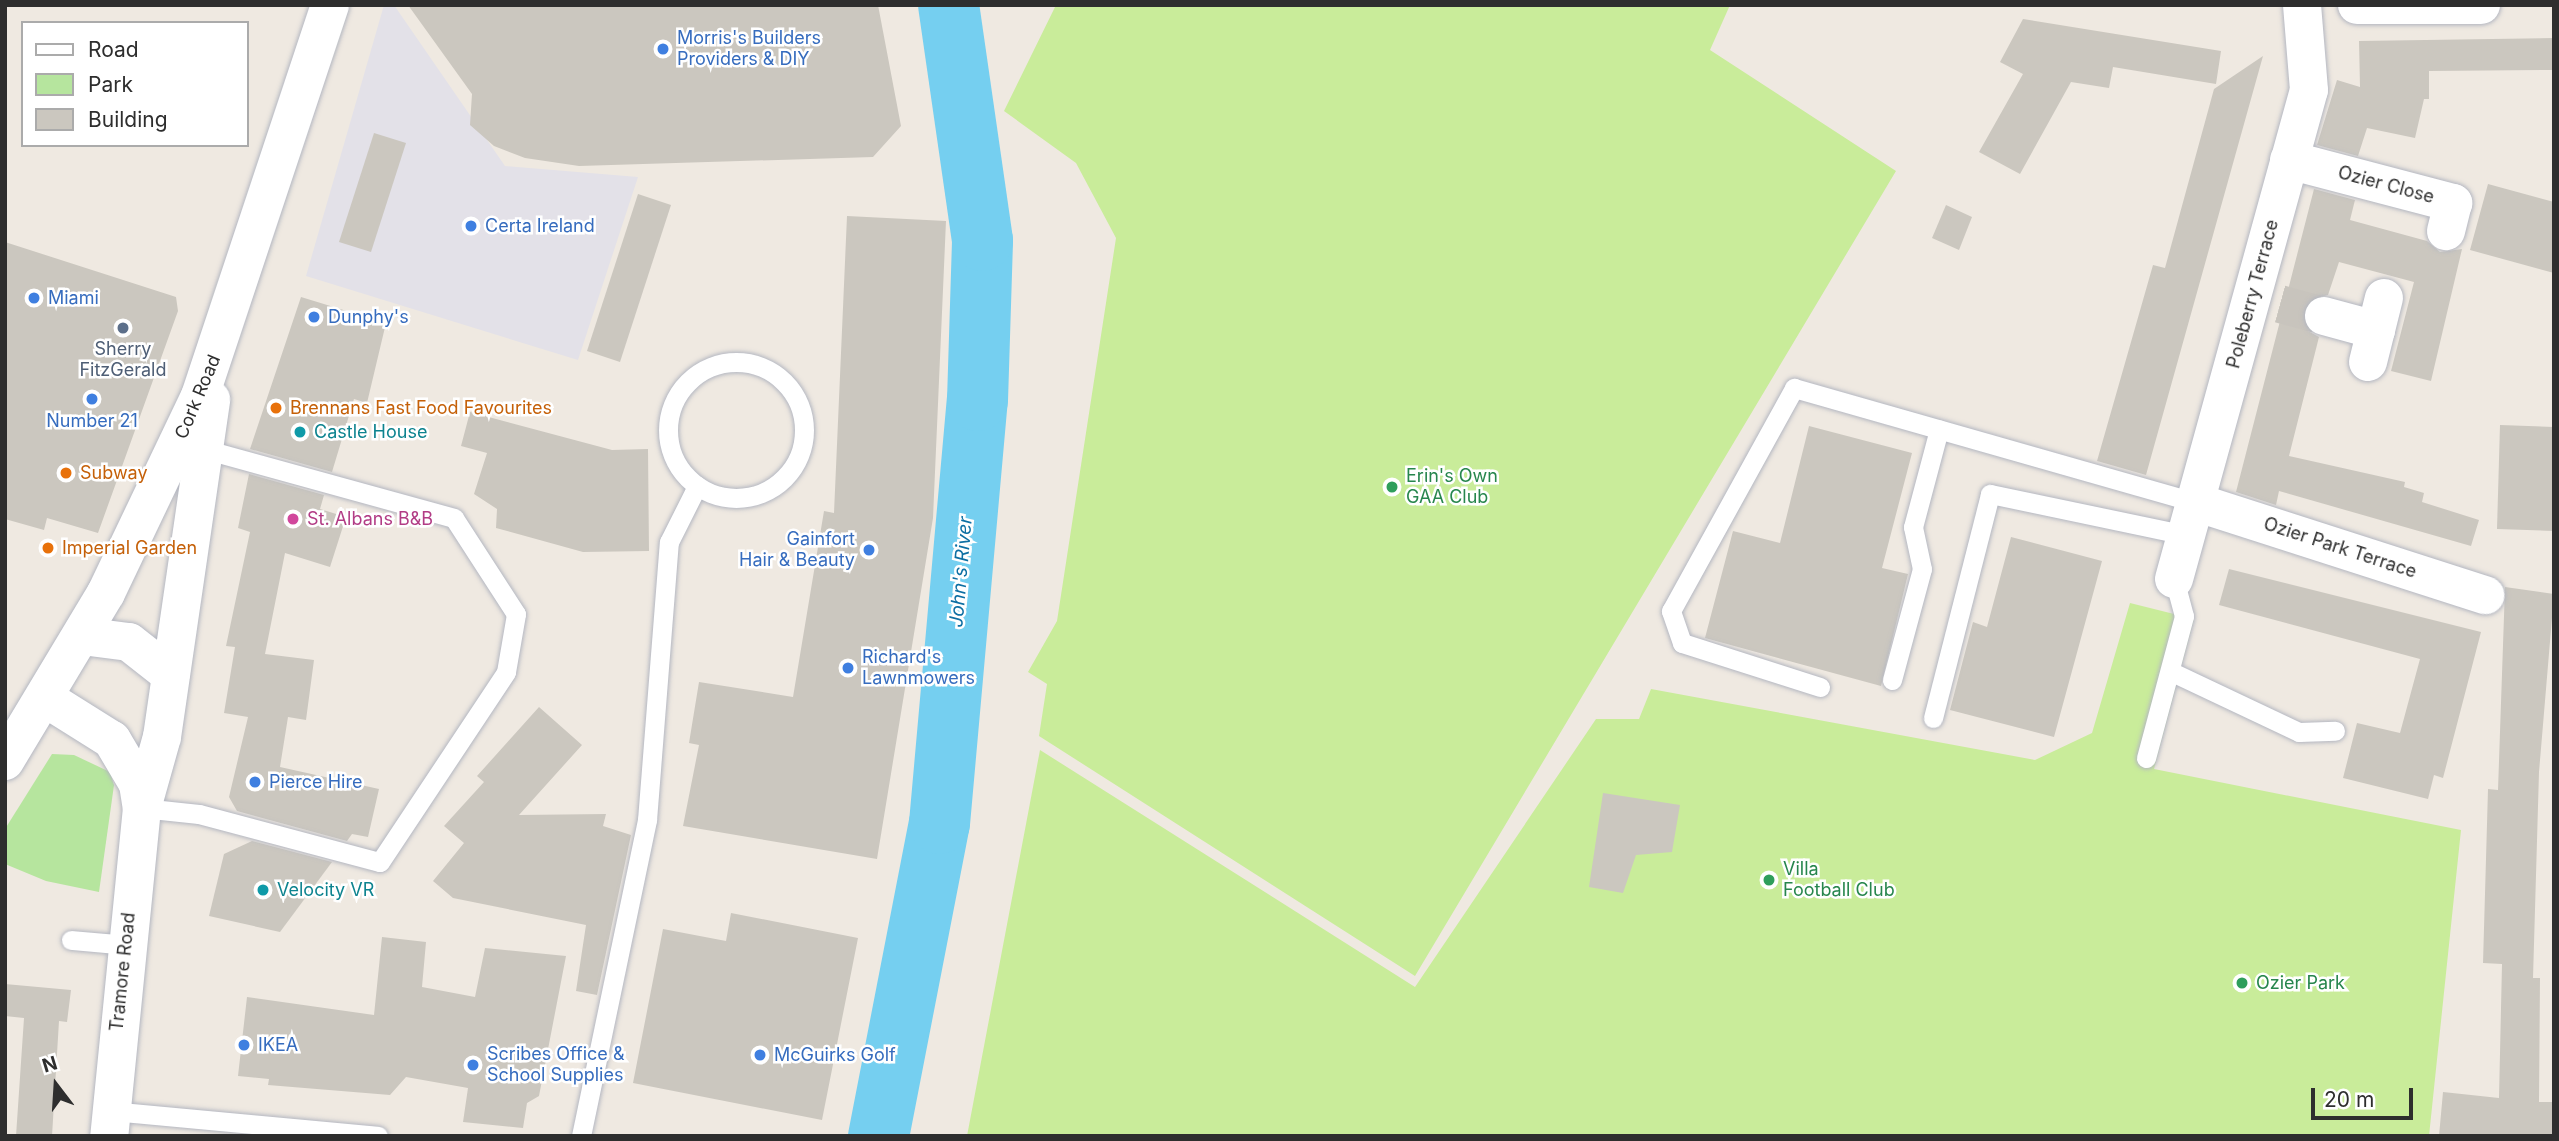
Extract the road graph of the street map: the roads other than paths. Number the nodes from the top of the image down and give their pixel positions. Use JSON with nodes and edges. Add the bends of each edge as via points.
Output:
{"nodes":[{"id":1,"x":330,"y":5,"type":"edge"},
{"id":2,"x":2302,"y":5,"type":"edge"},
{"id":3,"x":2357,"y":5,"type":"edge"},
{"id":4,"x":2481,"y":5,"type":"edge"},
{"id":5,"x":2289,"y":160,"type":"junction"},
{"id":6,"x":2446,"y":231,"type":"dead end"},
{"id":7,"x":2324,"y":316,"type":"tunnel mouth"},
{"id":8,"x":2376,"y":330,"type":"dead end"},
{"id":9,"x":218,"y":349,"type":"junction"},
{"id":10,"x":1939,"y":429,"type":"junction"},
{"id":11,"x":204,"y":449,"type":"junction"},
{"id":12,"x":697,"y":486,"type":"junction"},
{"id":13,"x":2190,"y":519,"type":"junction"},
{"id":14,"x":2174,"y":579,"type":"joint"},
{"id":15,"x":2485,"y":595,"type":"dead end"},
{"id":16,"x":82,"y":636,"type":"junction"},
{"id":17,"x":2174,"y":673,"type":"junction"},
{"id":18,"x":171,"y":675,"type":"junction"},
{"id":19,"x":1892,"y":680,"type":"dead end"},
{"id":20,"x":1820,"y":687,"type":"dead end"},
{"id":21,"x":45,"y":698,"type":"junction"},
{"id":22,"x":1933,"y":718,"type":"dead end"},
{"id":23,"x":2335,"y":732,"type":"dead end"},
{"id":24,"x":2146,"y":758,"type":"dead end"},
{"id":25,"x":5,"y":761,"type":"edge"},
{"id":26,"x":142,"y":808,"type":"junction"},
{"id":27,"x":71,"y":940,"type":"dead end"},
{"id":28,"x":127,"y":945,"type":"junction"},
{"id":29,"x":110,"y":1123,"type":"edge"},
{"id":30,"x":378,"y":1136,"type":"edge"},
{"id":31,"x":581,"y":1136,"type":"edge"}],
"edges":[{"from":1,"to":9,"type":"main road","name":"Cork Road"},
{"from":2,"to":5,"type":"main road","name":"Poleberry Terrace","via":[[2309,90]]},
{"from":3,"to":4,"type":"main road"},
{"from":5,"to":6,"type":"main road","name":"Ozier Close","via":[[2453,203]]},
{"from":5,"to":13,"type":"main road","name":"Poleberry Terrace","via":[[2266,301]]},
{"from":7,"to":8,"type":"main road"},
{"from":9,"to":11,"type":"main road","name":"Tramore Road"},
{"from":9,"to":16,"type":"main road","name":"Cork Road","via":[[160,484]]},
{"from":10,"to":13,"type":"lane"},
{"from":10,"to":19,"type":"lane","via":[[1913,527],[1922,569]]},
{"from":10,"to":20,"type":"lane","via":[[1794,387],[1671,611],[1682,643]]},
{"from":11,"to":18,"type":"main road","name":"Tramore Road"},
{"from":11,"to":26,"type":"lane","via":[[454,518],[516,614],[506,672],[380,862],[199,814]]},
{"from":12,"to":12,"type":"lane","via":[[717,496],[760,494],[794,467],[805,426],[789,386],[772,372],[752,364],[711,367],[679,394],[668,433],[672,454]]},
{"from":12,"to":31,"type":"lane","via":[[669,542],[647,820]]},
{"from":13,"to":14,"type":"main road","name":"Poleberry Terrace"},
{"from":13,"to":15,"type":"main road","name":"Ozier Park Terrace"},
{"from":13,"to":22,"type":"lane","via":[[1990,494]]},
{"from":14,"to":17,"type":"lane","via":[[2184,615]]},
{"from":16,"to":18,"type":"main road","via":[[129,642]]},
{"from":16,"to":21,"type":"main road","name":"Cork Road"},
{"from":17,"to":23,"type":"lane","via":[[2299,732]]},
{"from":17,"to":24,"type":"lane"},
{"from":18,"to":26,"type":"main road","name":"Tramore Road","via":[[156,771]]},
{"from":21,"to":25,"type":"main road","name":"Cork Road"},
{"from":21,"to":26,"type":"main road","name":"Tramore Road","via":[[97,729],[123,752]]},
{"from":26,"to":28,"type":"main road","name":"Tramore Road"},
{"from":27,"to":28,"type":"lane"},
{"from":28,"to":29,"type":"main road","name":"Tramore Road"},
{"from":29,"to":30,"type":"lane"}]}
